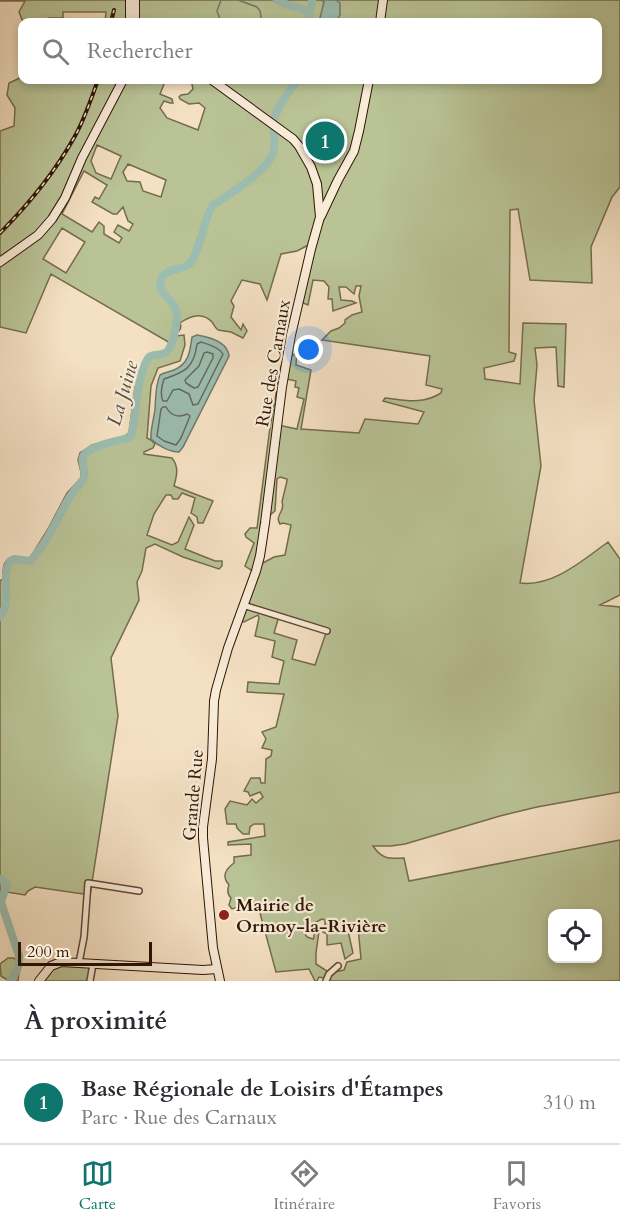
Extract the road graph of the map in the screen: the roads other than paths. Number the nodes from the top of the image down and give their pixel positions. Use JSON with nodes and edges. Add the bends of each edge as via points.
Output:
{"nodes":[{"id":1,"x":130,"y":0,"type":"edge"},
{"id":2,"x":135,"y":0,"type":"edge"},
{"id":3,"x":383,"y":0,"type":"edge"},
{"id":4,"x":132,"y":18,"type":"edge"},
{"id":5,"x":132,"y":18,"type":"edge"},
{"id":6,"x":381,"y":18,"type":"edge"},
{"id":7,"x":119,"y":84,"type":"edge"},
{"id":8,"x":217,"y":84,"type":"edge"},
{"id":9,"x":368,"y":84,"type":"edge"},
{"id":10,"x":320,"y":217,"type":"junction"},
{"id":11,"x":0,"y":262,"type":"edge"},
{"id":12,"x":243,"y":605,"type":"junction"},
{"id":13,"x":238,"y":618,"type":"joint"},
{"id":14,"x":327,"y":631,"type":"dead end"},
{"id":15,"x":140,"y":891,"type":"dead end"},
{"id":16,"x":79,"y":963,"type":"junction"},
{"id":17,"x":93,"y":964,"type":"junction"},
{"id":18,"x":338,"y":966,"type":"dead end"},
{"id":19,"x":217,"y":969,"type":"junction"},
{"id":20,"x":39,"y":981,"type":"edge"},
{"id":21,"x":90,"y":981,"type":"edge"},
{"id":22,"x":220,"y":981,"type":"edge"},
{"id":23,"x":326,"y":981,"type":"edge"}],
"edges":[{"from":1,"to":4,"type":"street"},
{"from":2,"to":5,"type":"street"},
{"from":3,"to":6,"type":"street"},
{"from":7,"to":11,"type":"street","via":[[52,219],[38,235]]},
{"from":8,"to":10,"type":"street","name":"Rue des Carnaux","via":[[299,146],[317,184]]},
{"from":9,"to":10,"type":"street","via":[[354,151]]},
{"from":10,"to":12,"type":"street","name":"Rue des Carnaux","via":[[291,335],[260,556]]},
{"from":12,"to":13,"type":"street","name":"Rue des Carnaux"},
{"from":12,"to":14,"type":"street"},
{"from":13,"to":19,"type":"street","name":"Grande Rue","via":[[214,701],[212,759],[203,827]]},
{"from":15,"to":16,"type":"street","via":[[88,883]]},
{"from":16,"to":17,"type":"street"},
{"from":16,"to":20,"type":"street","via":[[56,963]]},
{"from":17,"to":19,"type":"street"},
{"from":17,"to":21,"type":"street"},
{"from":18,"to":23,"type":"street"},
{"from":19,"to":22,"type":"street","name":"Grande Rue"}]}
